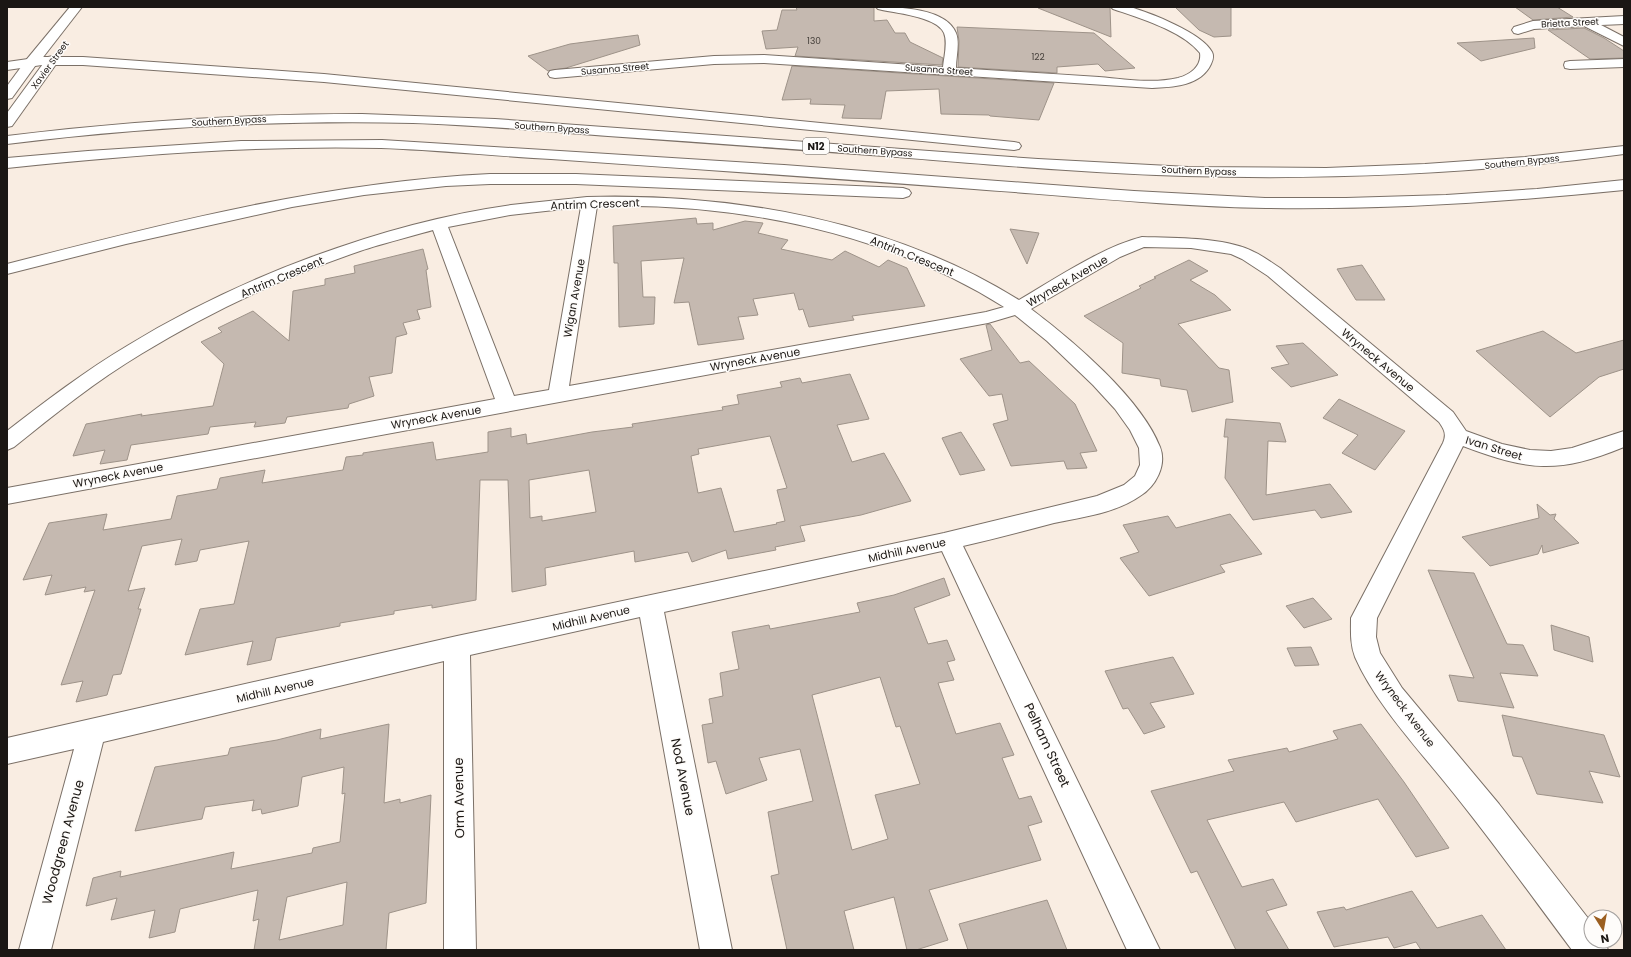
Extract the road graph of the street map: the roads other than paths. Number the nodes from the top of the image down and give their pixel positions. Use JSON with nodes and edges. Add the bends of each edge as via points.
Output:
{"nodes":[{"id":1,"x":76,"y":7,"type":"edge"},
{"id":2,"x":882,"y":7,"type":"edge"},
{"id":3,"x":1117,"y":7,"type":"edge"},
{"id":4,"x":1581,"y":10,"type":"dead end"},
{"id":5,"x":1624,"y":20,"type":"edge"},
{"id":6,"x":1601,"y":21,"type":"junction"},
{"id":7,"x":1585,"y":22,"type":"junction"},
{"id":8,"x":1518,"y":30,"type":"dead end"},
{"id":9,"x":1624,"y":42,"type":"edge"},
{"id":10,"x":61,"y":49,"type":"dead end"},
{"id":11,"x":53,"y":60,"type":"junction"},
{"id":12,"x":32,"y":62,"type":"junction"},
{"id":13,"x":1624,"y":63,"type":"edge"},
{"id":14,"x":1570,"y":65,"type":"dead end"},
{"id":15,"x":7,"y":66,"type":"edge"},
{"id":16,"x":949,"y":70,"type":"junction"},
{"id":17,"x":555,"y":74,"type":"dead end"},
{"id":18,"x":7,"y":95,"type":"edge"},
{"id":19,"x":9,"y":120,"type":"edge"},
{"id":20,"x":7,"y":140,"type":"edge"},
{"id":21,"x":1028,"y":147,"type":"dead end"},
{"id":22,"x":1624,"y":150,"type":"edge"},
{"id":23,"x":1586,"y":155,"type":"junction"},
{"id":24,"x":1163,"y":157,"type":"dead end"},
{"id":25,"x":7,"y":163,"type":"edge"},
{"id":26,"x":1624,"y":185,"type":"edge"},
{"id":27,"x":1134,"y":196,"type":"junction"},
{"id":28,"x":590,"y":202,"type":"junction"},
{"id":29,"x":438,"y":224,"type":"junction"},
{"id":30,"x":181,"y":226,"type":"junction"},
{"id":31,"x":7,"y":269,"type":"edge"},
{"id":32,"x":7,"y":279,"type":"edge"},
{"id":33,"x":1019,"y":308,"type":"junction"},
{"id":34,"x":558,"y":395,"type":"junction"},
{"id":35,"x":507,"y":404,"type":"junction"},
{"id":36,"x":1457,"y":436,"type":"junction"},
{"id":37,"x":1624,"y":439,"type":"edge"},
{"id":38,"x":7,"y":442,"type":"edge"},
{"id":39,"x":1153,"y":456,"type":"joint"},
{"id":40,"x":7,"y":496,"type":"edge"},
{"id":41,"x":949,"y":541,"type":"junction"},
{"id":42,"x":650,"y":604,"type":"junction"},
{"id":43,"x":458,"y":647,"type":"junction"},
{"id":44,"x":92,"y":733,"type":"junction"},
{"id":45,"x":7,"y":751,"type":"edge"},
{"id":46,"x":35,"y":950,"type":"edge"},
{"id":47,"x":460,"y":950,"type":"edge"},
{"id":48,"x":716,"y":950,"type":"edge"},
{"id":49,"x":1144,"y":950,"type":"edge"},
{"id":50,"x":1592,"y":950,"type":"edge"}],
"edges":[{"from":1,"to":12,"type":"main road","name":"Xavier Street"},
{"from":2,"to":16,"type":"main road","via":[[927,16],[948,30]]},
{"from":3,"to":16,"type":"main road","name":"Susanna Street","via":[[1191,38],[1206,53],[1202,68],[1192,76],[1178,81],[1145,84]]},
{"from":4,"to":6,"type":"main road"},
{"from":5,"to":6,"type":"main road","name":"Brietta Street"},
{"from":6,"to":7,"type":"main road","name":"Brietta Street"},
{"from":7,"to":8,"type":"main road","name":"Brietta Street","via":[[1533,24]]},
{"from":7,"to":9,"type":"main road"},
{"from":10,"to":11,"type":"main road","name":"Xavier Street"},
{"from":11,"to":12,"type":"main road"},
{"from":11,"to":19,"type":"main road","name":"Xavier Street"},
{"from":11,"to":21,"type":"main road","via":[[324,78]]},
{"from":12,"to":15,"type":"main road"},
{"from":12,"to":18,"type":"main road","name":"Xavier Street"},
{"from":13,"to":14,"type":"main road"},
{"from":16,"to":17,"type":"main road","name":"Susanna Street","via":[[746,59]]},
{"from":20,"to":23,"type":"main road","name":"Southern Bypass","number":"N12","via":[[212,121],[364,118],[486,123],[1096,166],[1222,172],[1385,171],[1512,163]]},
{"from":22,"to":23,"type":"main road","name":"Southern Bypass","number":"N12"},
{"from":23,"to":24,"type":"main road","via":[[1302,160]]},
{"from":25,"to":27,"type":"main road","via":[[233,145],[382,144]]},
{"from":26,"to":27,"type":"main road","via":[[1446,200],[1346,203],[1265,203]]},
{"from":27,"to":30,"type":"main road","via":[[976,195],[490,179],[334,194]]},
{"from":28,"to":29,"type":"main road","name":"Antrim Crescent","via":[[506,212]]},
{"from":28,"to":33,"type":"main road","name":"Antrim Crescent","via":[[717,206],[774,215],[860,235],[894,246],[946,269]]},
{"from":28,"to":34,"type":"main road","name":"Wigan Avenue"},
{"from":29,"to":35,"type":"main road"},
{"from":29,"to":38,"type":"main road","name":"Antrim Crescent","via":[[324,259],[223,302],[168,330],[122,358],[46,410]]},
{"from":30,"to":31,"type":"main road"},
{"from":30,"to":32,"type":"main road"},
{"from":33,"to":34,"type":"main road","name":"Wryneck Avenue","via":[[988,317]]},
{"from":33,"to":36,"type":"main road","name":"Wryneck Avenue","via":[[1134,244],[1176,242],[1214,245],[1235,250],[1248,255],[1274,272],[1446,417],[1457,430]]},
{"from":33,"to":39,"type":"main road","name":"Antrim Crescent","via":[[1075,356],[1112,393],[1141,430]]},
{"from":34,"to":35,"type":"main road","name":"Wryneck Avenue"},
{"from":35,"to":40,"type":"main road","name":"Wryneck Avenue"},
{"from":36,"to":37,"type":"main road","name":"Ivan Street","via":[[1518,456],[1542,460],[1600,449]]},
{"from":36,"to":50,"type":"main road","name":"Wryneck Avenue","via":[[1364,618],[1363,637],[1367,655],[1393,697],[1488,814]]},
{"from":39,"to":41,"type":"main road","name":"Midhill Avenue","via":[[1149,473],[1132,492],[1102,503]]},
{"from":41,"to":42,"type":"main road","name":"Midhill Avenue"},
{"from":41,"to":49,"type":"main road","name":"Pelham Street"},
{"from":42,"to":43,"type":"main road","name":"Midhill Avenue"},
{"from":42,"to":48,"type":"main road","name":"Nod Avenue"},
{"from":43,"to":44,"type":"main road","name":"Midhill Avenue"},
{"from":43,"to":47,"type":"main road","name":"Orm Avenue"},
{"from":44,"to":45,"type":"main road","name":"Midhill Avenue"},
{"from":44,"to":46,"type":"main road","name":"Woodgreen Avenue"}]}
